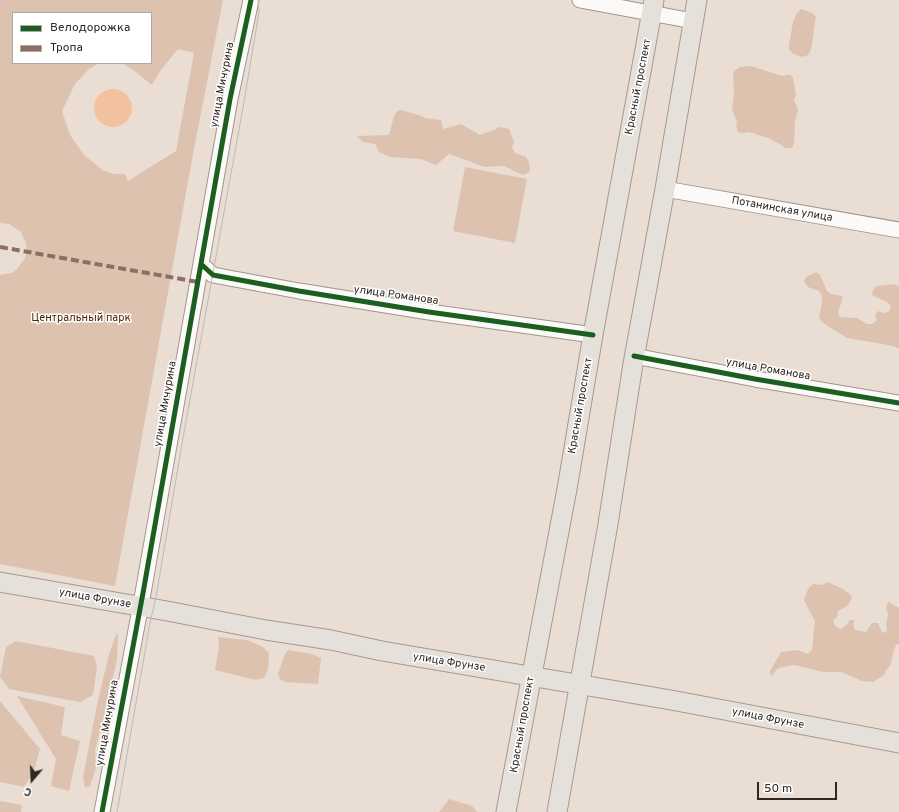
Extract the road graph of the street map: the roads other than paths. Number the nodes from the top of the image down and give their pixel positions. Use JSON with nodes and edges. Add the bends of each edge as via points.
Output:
{"nodes":[{"id":1,"x":252,"y":0,"type":"edge"},
{"id":2,"x":580,"y":0,"type":"edge"},
{"id":3,"x":697,"y":0,"type":"edge"},
{"id":4,"x":653,"y":6,"type":"edge"},
{"id":5,"x":693,"y":21,"type":"junction"},
{"id":6,"x":665,"y":189,"type":"junction"},
{"id":7,"x":899,"y":230,"type":"edge"},
{"id":8,"x":201,"y":264,"type":"junction"},
{"id":9,"x":593,"y":335,"type":"junction"},
{"id":10,"x":634,"y":356,"type":"junction"},
{"id":11,"x":899,"y":403,"type":"edge"},
{"id":12,"x":0,"y":582,"type":"edge"},
{"id":13,"x":140,"y":606,"type":"junction"},
{"id":14,"x":531,"y":677,"type":"junction"},
{"id":15,"x":580,"y":685,"type":"junction"},
{"id":16,"x":899,"y":743,"type":"edge"},
{"id":17,"x":102,"y":812,"type":"edge"},
{"id":18,"x":506,"y":812,"type":"edge"},
{"id":19,"x":557,"y":812,"type":"edge"}],
"edges":[{"from":1,"to":8,"type":"street","name":"улица Мичурина","via":[[230,99]]},
{"from":2,"to":4,"type":"street"},
{"from":3,"to":5,"type":"main road"},
{"from":4,"to":5,"type":"street"},
{"from":4,"to":9,"type":"main road","name":"Красный проспект"},
{"from":5,"to":6,"type":"main road"},
{"from":6,"to":7,"type":"street","name":"Потанинская улица"},
{"from":6,"to":10,"type":"main road"},
{"from":8,"to":9,"type":"street","name":"улица Романова","via":[[213,275],[299,291]]},
{"from":8,"to":13,"type":"street","name":"улица Мичурина"},
{"from":9,"to":14,"type":"main road","name":"Красный проспект"},
{"from":10,"to":11,"type":"street","name":"улица Романова"},
{"from":10,"to":15,"type":"main road"},
{"from":12,"to":13,"type":"main road","name":"улица Фрунзе"},
{"from":13,"to":14,"type":"main road","name":"улица Фрунзе"},
{"from":13,"to":17,"type":"street","name":"улица Мичурина"},
{"from":14,"to":15,"type":"main road","name":"улица Фрунзе"},
{"from":14,"to":18,"type":"main road","name":"Красный проспект"},
{"from":15,"to":16,"type":"main road","name":"улица Фрунзе"},
{"from":15,"to":19,"type":"main road"}]}
